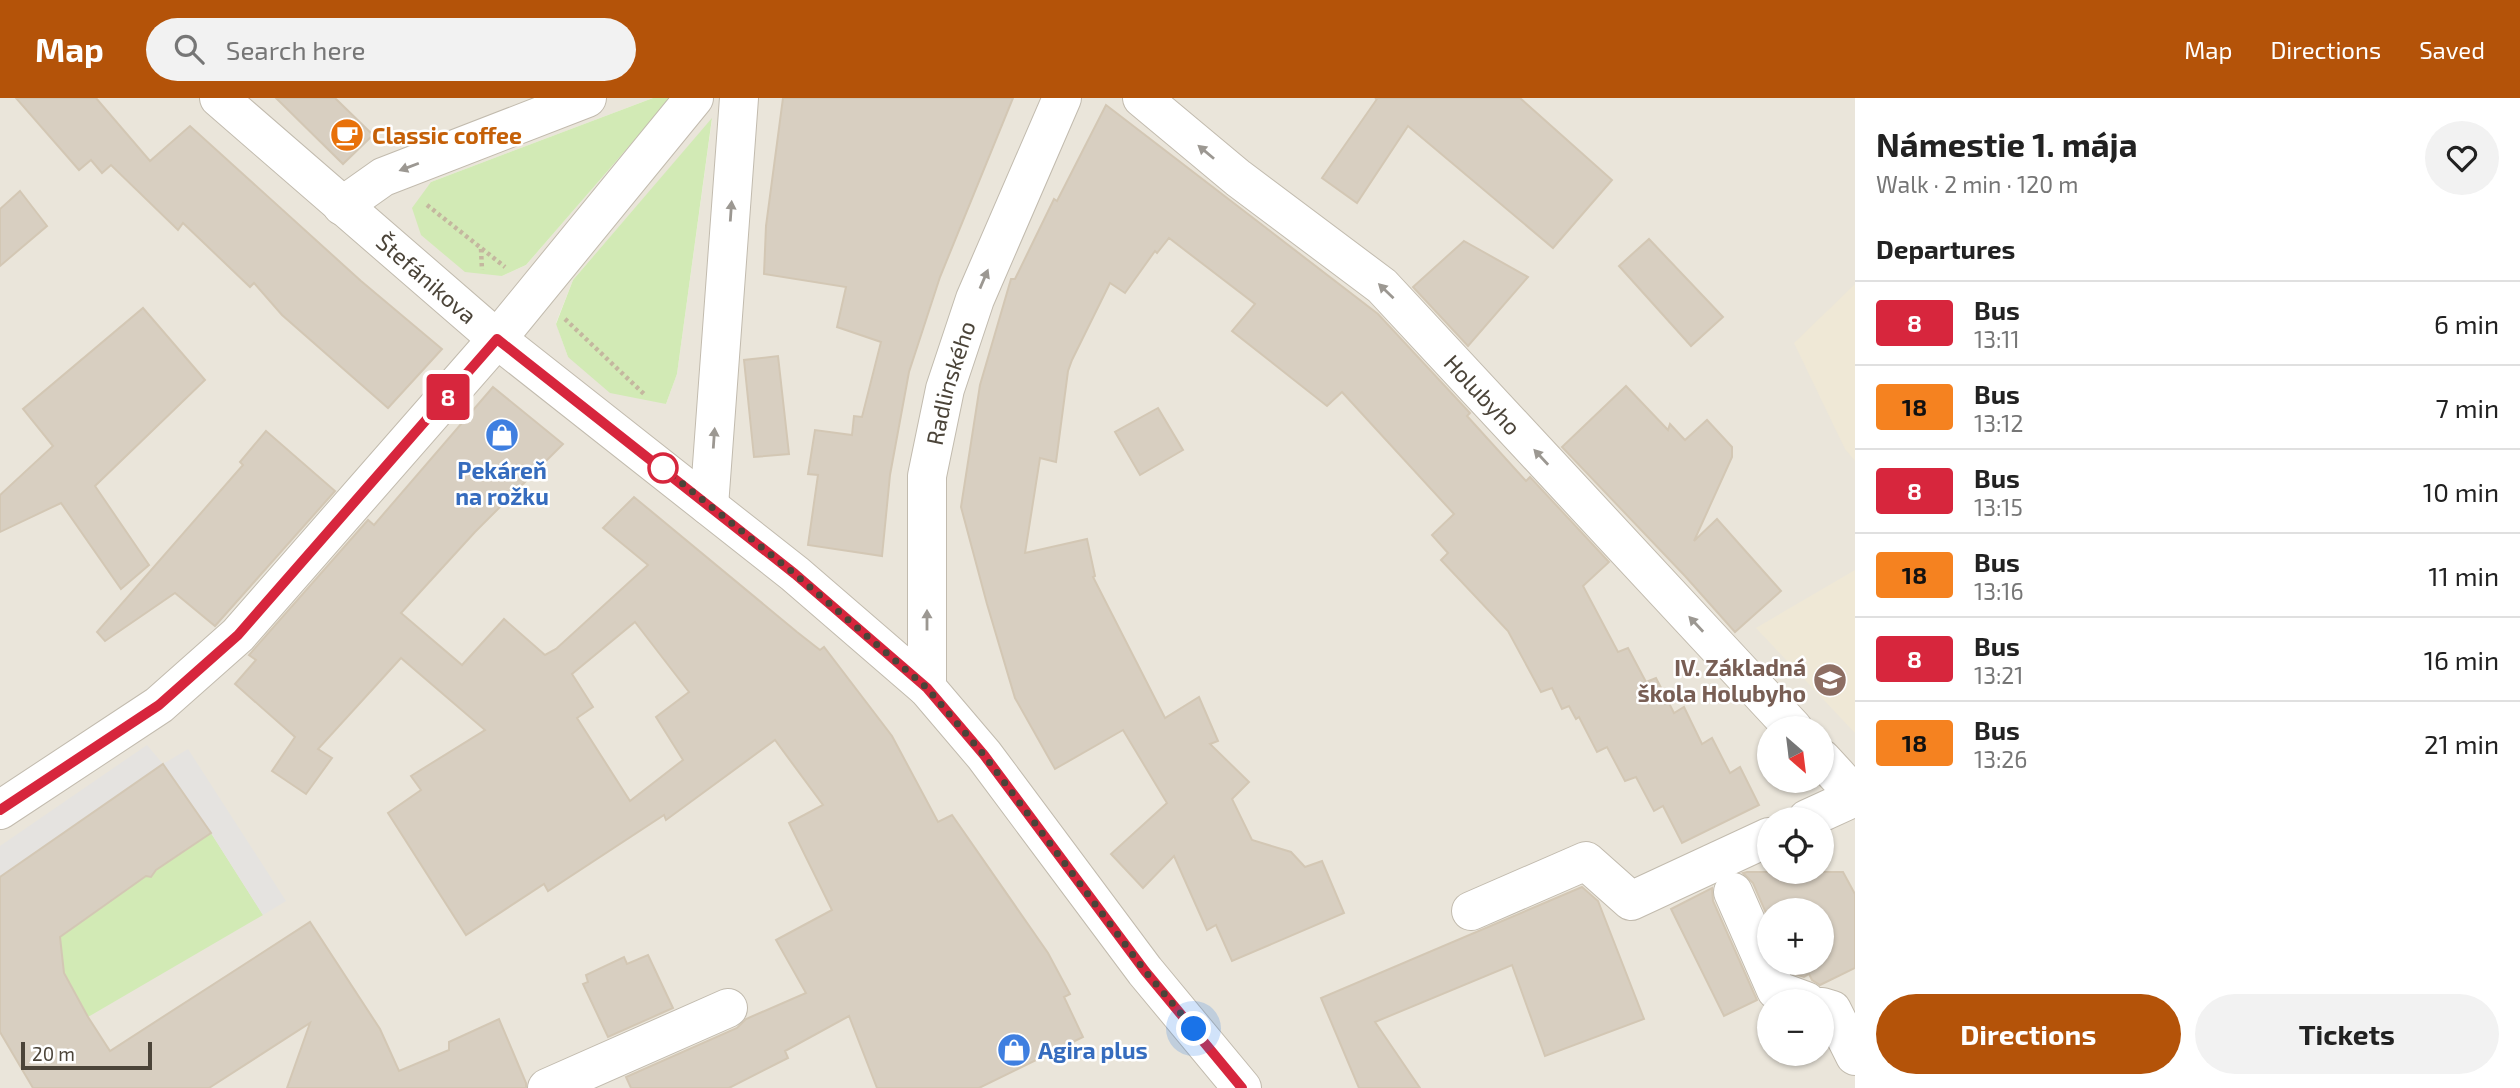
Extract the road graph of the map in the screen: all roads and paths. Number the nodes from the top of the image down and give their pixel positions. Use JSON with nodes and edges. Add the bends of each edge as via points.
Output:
{"nodes":[{"id":1,"x":219,"y":98,"type":"edge"},
{"id":2,"x":587,"y":98,"type":"edge"},
{"id":3,"x":694,"y":98,"type":"edge"},
{"id":4,"x":739,"y":98,"type":"edge"},
{"id":5,"x":1062,"y":98,"type":"edge"},
{"id":6,"x":1142,"y":98,"type":"edge"},
{"id":7,"x":430,"y":198,"type":"dead end"},
{"id":8,"x":342,"y":206,"type":"junction"},
{"id":9,"x":481,"y":249,"type":"junction"},
{"id":10,"x":505,"y":268,"type":"dead end"},
{"id":11,"x":482,"y":278,"type":"dead end"},
{"id":12,"x":565,"y":318,"type":"dead end"},
{"id":13,"x":497,"y":339,"type":"junction"},
{"id":14,"x":644,"y":394,"type":"dead end"},
{"id":15,"x":709,"y":506,"type":"junction"},
{"id":16,"x":927,"y":688,"type":"junction"},
{"id":17,"x":1782,"y":716,"type":"edge"},
{"id":18,"x":1834,"y":773,"type":"edge"},
{"id":19,"x":1855,"y":796,"type":"edge"},
{"id":20,"x":1832,"y":807,"type":"edge"},
{"id":21,"x":0,"y":810,"type":"edge"},
{"id":22,"x":1757,"y":842,"type":"edge"},
{"id":23,"x":1733,"y":892,"type":"dead end"},
{"id":24,"x":1471,"y":911,"type":"dead end"},
{"id":25,"x":1776,"y":989,"type":"edge"},
{"id":26,"x":728,"y":1008,"type":"dead end"},
{"id":27,"x":1834,"y":1014,"type":"edge"},
{"id":28,"x":1855,"y":1056,"type":"edge"},
{"id":29,"x":547,"y":1088,"type":"edge"},
{"id":30,"x":1242,"y":1088,"type":"edge"}],
"edges":[{"from":1,"to":8,"type":"street","name":"Štefánikova"},
{"from":2,"to":8,"type":"street","one_way":true,"via":[[383,177]]},
{"from":3,"to":13,"type":"street"},
{"from":15,"to":4,"type":"street","one_way":true},
{"from":16,"to":5,"type":"street","name":"Radlinského","one_way":true,"via":[[928,475],[945,389],[975,299]]},
{"from":17,"to":6,"type":"street","name":"Holubyho","one_way":true,"via":[[1382,286],[1238,178]]},
{"from":7,"to":9,"type":"path","via":[[426,205]]},
{"from":8,"to":13,"type":"street","name":"Štefánikova"},
{"from":9,"to":10,"type":"path"},
{"from":9,"to":11,"type":"path"},
{"from":12,"to":14,"type":"path"},
{"from":13,"to":15,"type":"street","name":"Štefánikova"},
{"from":13,"to":21,"type":"street","via":[[238,635],[159,705]]},
{"from":15,"to":16,"type":"street","name":"Štefánikova"},
{"from":16,"to":30,"type":"street","name":"Štefánikova","via":[[984,755],[1145,971]]},
{"from":18,"to":19,"type":"street"},
{"from":19,"to":20,"type":"street"},
{"from":22,"to":24,"type":"street","via":[[1631,901],[1586,861]]},
{"from":23,"to":25,"type":"street"},
{"from":26,"to":29,"type":"street"},
{"from":27,"to":28,"type":"street"}]}
